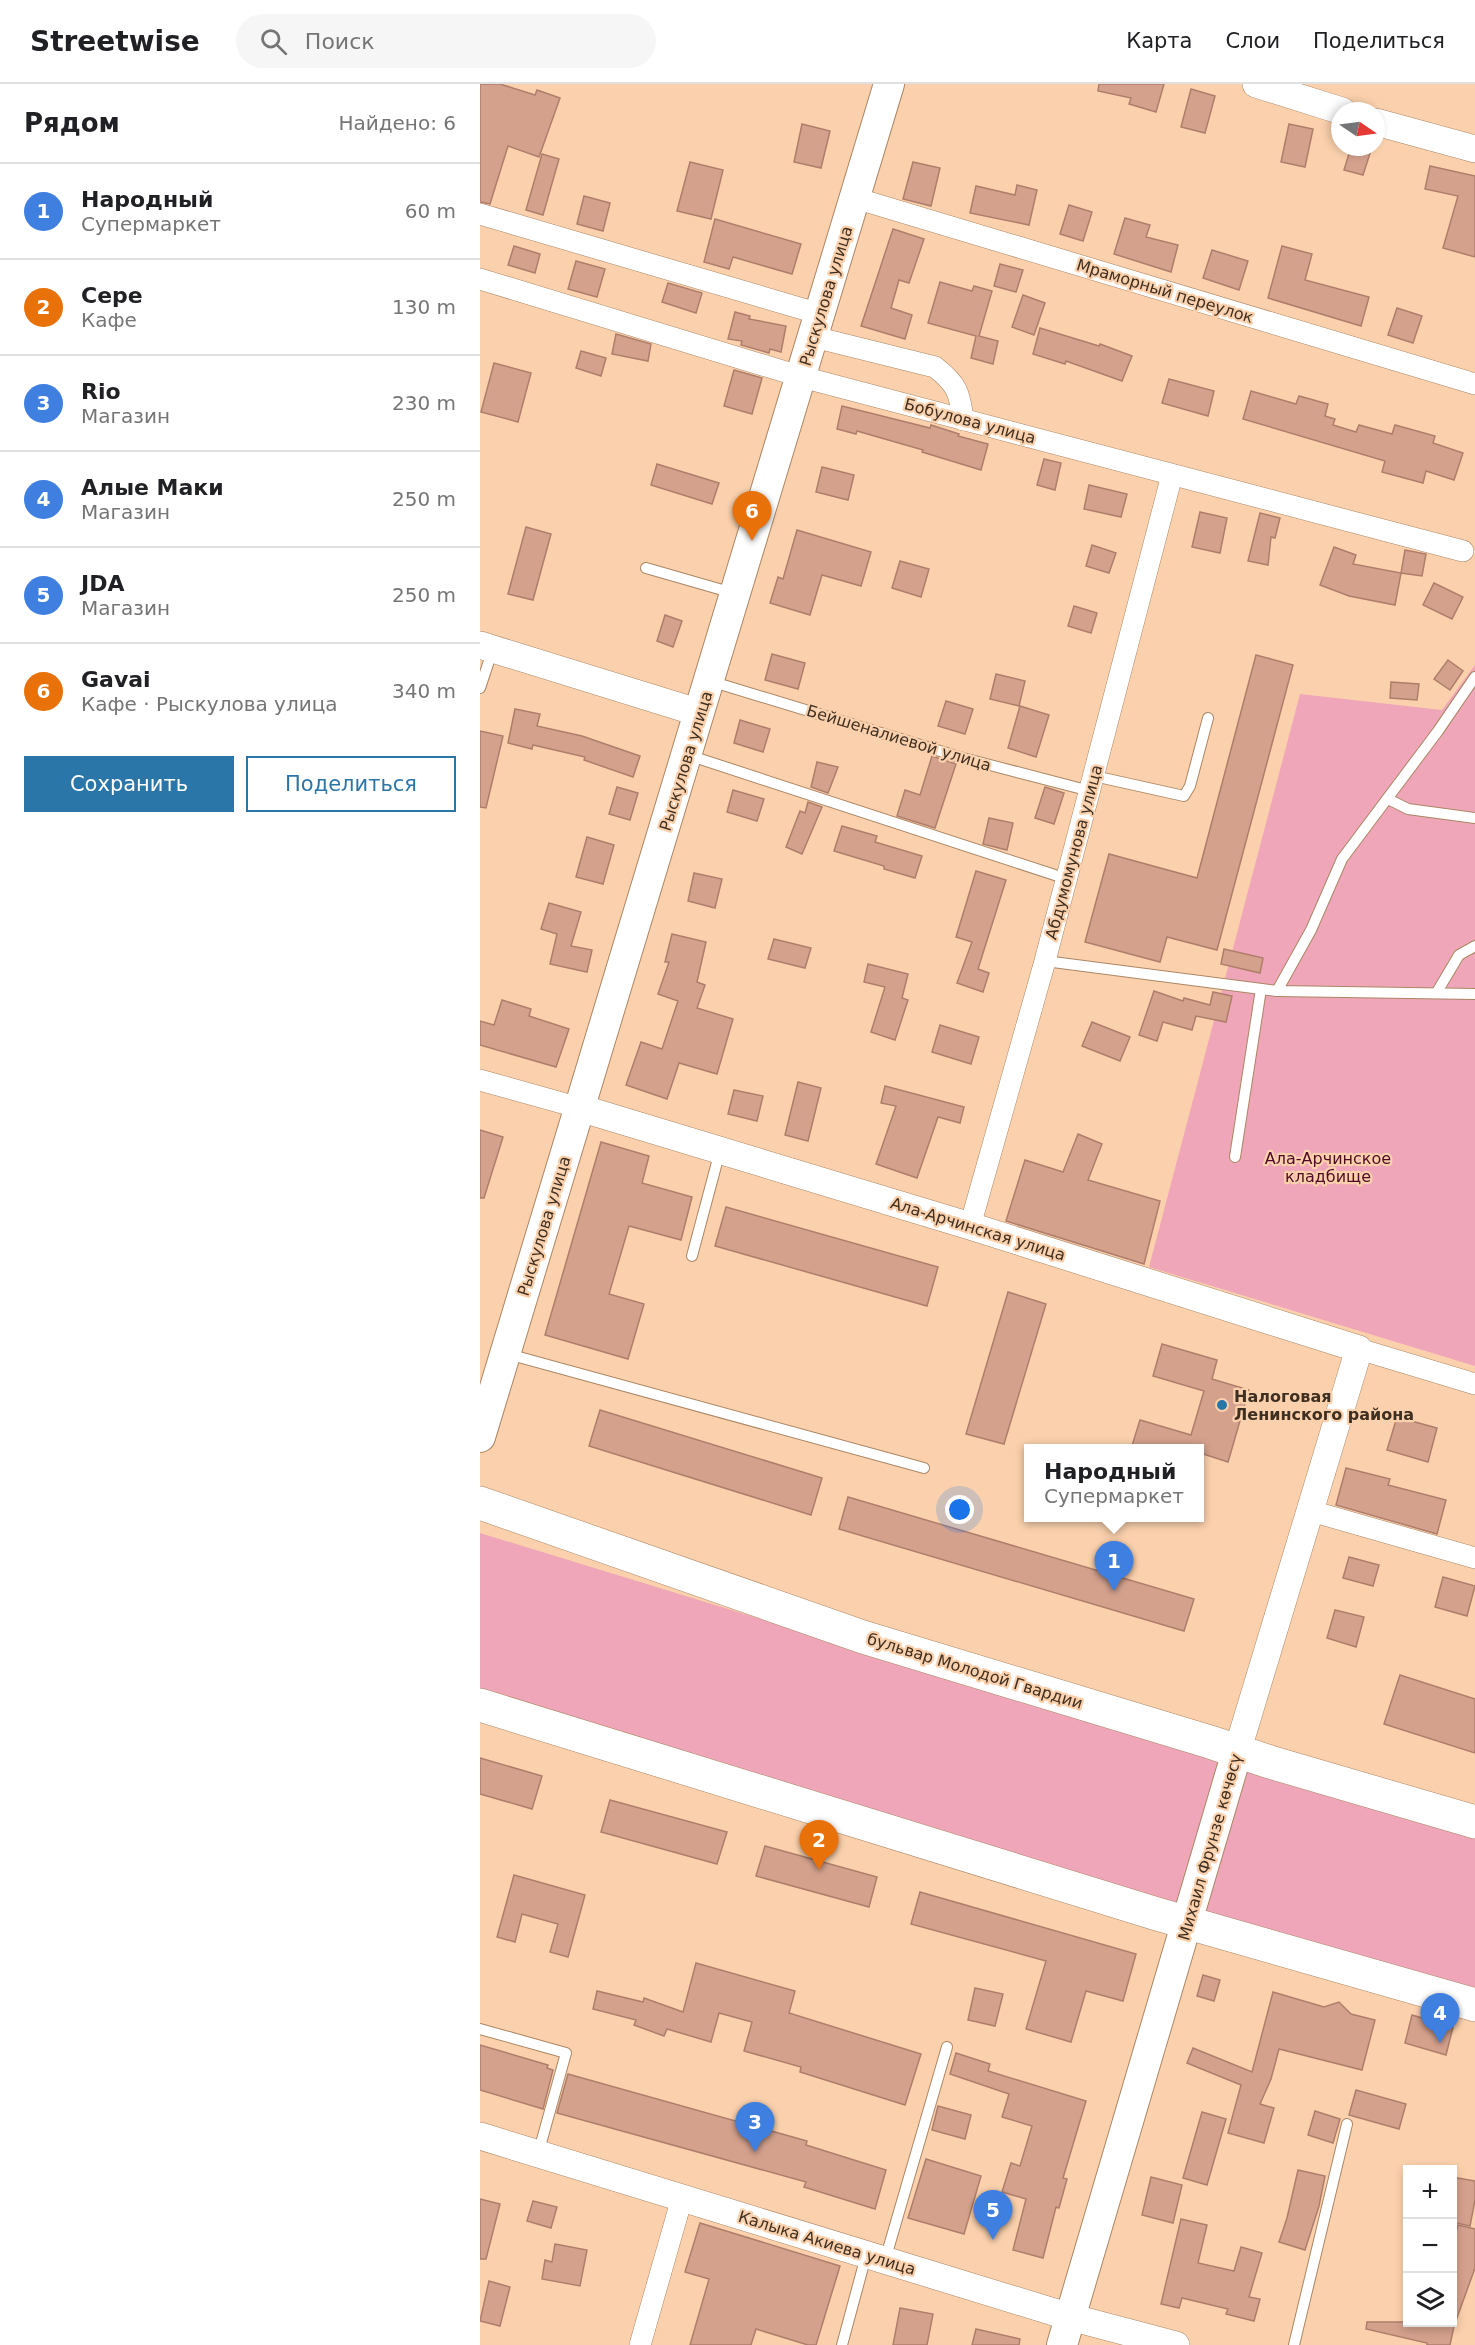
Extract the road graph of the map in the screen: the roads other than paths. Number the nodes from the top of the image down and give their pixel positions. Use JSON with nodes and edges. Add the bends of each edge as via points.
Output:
{"nodes":[{"id":1,"x":889,"y":84,"type":"edge"},
{"id":2,"x":1256,"y":84,"type":"edge"},
{"id":3,"x":1269,"y":84,"type":"edge"},
{"id":4,"x":1296,"y":96,"type":"junction"},
{"id":5,"x":1331,"y":107,"type":"edge"},
{"id":6,"x":1385,"y":124,"type":"edge"},
{"id":7,"x":1475,"y":149,"type":"edge"},
{"id":8,"x":855,"y":198,"type":"junction"},
{"id":9,"x":480,"y":214,"type":"edge"},
{"id":10,"x":480,"y":279,"type":"edge"},
{"id":11,"x":817,"y":325,"type":"junction"},
{"id":12,"x":802,"y":376,"type":"junction"},
{"id":13,"x":1475,"y":384,"type":"edge"},
{"id":14,"x":963,"y":420,"type":"junction"},
{"id":15,"x":1172,"y":476,"type":"junction"},
{"id":16,"x":1463,"y":550,"type":"dead end"},
{"id":17,"x":646,"y":568,"type":"dead end"},
{"id":18,"x":736,"y":594,"type":"junction"},
{"id":19,"x":486,"y":647,"type":"edge"},
{"id":20,"x":1475,"y":676,"type":"edge"},
{"id":21,"x":710,"y":681,"type":"junction"},
{"id":22,"x":480,"y":688,"type":"edge"},
{"id":23,"x":700,"y":713,"type":"junction"},
{"id":24,"x":1208,"y":718,"type":"dead end"},
{"id":25,"x":687,"y":754,"type":"junction"},
{"id":26,"x":1092,"y":784,"type":"junction"},
{"id":27,"x":1388,"y":799,"type":"junction"},
{"id":28,"x":1475,"y":818,"type":"edge"},
{"id":29,"x":1067,"y":879,"type":"junction"},
{"id":30,"x":1475,"y":946,"type":"edge"},
{"id":31,"x":1045,"y":961,"type":"junction"},
{"id":32,"x":1261,"y":989,"type":"junction"},
{"id":33,"x":1277,"y":991,"type":"junction"},
{"id":34,"x":1437,"y":992,"type":"junction"},
{"id":35,"x":1475,"y":994,"type":"edge"},
{"id":36,"x":480,"y":1080,"type":"edge"},
{"id":37,"x":580,"y":1108,"type":"junction"},
{"id":38,"x":720,"y":1151,"type":"junction"},
{"id":39,"x":1235,"y":1157,"type":"dead end"},
{"id":40,"x":970,"y":1226,"type":"junction"},
{"id":41,"x":692,"y":1256,"type":"dead end"},
{"id":42,"x":1359,"y":1349,"type":"junction"},
{"id":43,"x":505,"y":1354,"type":"junction"},
{"id":44,"x":1475,"y":1384,"type":"edge"},
{"id":45,"x":480,"y":1437,"type":"edge"},
{"id":46,"x":924,"y":1468,"type":"dead end"},
{"id":47,"x":480,"y":1503,"type":"edge"},
{"id":48,"x":1311,"y":1511,"type":"junction"},
{"id":49,"x":1475,"y":1558,"type":"edge"},
{"id":50,"x":480,"y":1705,"type":"edge"},
{"id":51,"x":1237,"y":1752,"type":"junction"},
{"id":52,"x":1475,"y":1822,"type":"edge"},
{"id":53,"x":1188,"y":1923,"type":"junction"},
{"id":54,"x":1475,"y":2005,"type":"edge"},
{"id":55,"x":480,"y":2029,"type":"edge"},
{"id":56,"x":947,"y":2047,"type":"dead end"},
{"id":57,"x":1347,"y":2124,"type":"dead end"},
{"id":58,"x":480,"y":2136,"type":"edge"},
{"id":59,"x":538,"y":2154,"type":"junction"},
{"id":60,"x":682,"y":2198,"type":"junction"},
{"id":61,"x":876,"y":2258,"type":"junction"},
{"id":62,"x":1066,"y":2331,"type":"edge"},
{"id":63,"x":640,"y":2345,"type":"edge"},
{"id":64,"x":842,"y":2345,"type":"edge"},
{"id":65,"x":1176,"y":2345,"type":"edge"},
{"id":66,"x":1294,"y":2345,"type":"edge"}],
"edges":[{"from":1,"to":8,"type":"main road","name":"Рыскулова улица"},
{"from":2,"to":4,"type":"street"},
{"from":3,"to":4,"type":"street"},
{"from":4,"to":5,"type":"street"},
{"from":6,"to":7,"type":"street"},
{"from":8,"to":11,"type":"main road","name":"Рыскулова улица"},
{"from":8,"to":13,"type":"street","name":"Мраморный переулок"},
{"from":9,"to":11,"type":"street"},
{"from":10,"to":12,"type":"street","name":"Бобулова улица"},
{"from":11,"to":12,"type":"main road","name":"Рыскулова улица"},
{"from":11,"to":14,"type":"street","via":[[935,367],[950,378],[961,396]]},
{"from":12,"to":14,"type":"street","name":"Бобулова улица"},
{"from":12,"to":18,"type":"main road","name":"Рыскулова улица"},
{"from":14,"to":15,"type":"street","name":"Бобулова улица"},
{"from":15,"to":16,"type":"street","name":"Бобулова улица"},
{"from":15,"to":26,"type":"street","name":"Абдумомунова улица"},
{"from":17,"to":18,"type":"lane"},
{"from":18,"to":21,"type":"main road","name":"Рыскулова улица"},
{"from":19,"to":22,"type":"lane"},
{"from":19,"to":23,"type":"street"},
{"from":20,"to":27,"type":"lane"},
{"from":21,"to":23,"type":"main road","name":"Рыскулова улица"},
{"from":21,"to":26,"type":"lane","name":"Бейшеналиевой улица","via":[[963,758]]},
{"from":23,"to":25,"type":"main road","name":"Рыскулова улица"},
{"from":24,"to":26,"type":"lane","name":"Бейшеналиевой улица","via":[[1184,796]]},
{"from":25,"to":29,"type":"lane"},
{"from":25,"to":37,"type":"main road","name":"Рыскулова улица"},
{"from":26,"to":29,"type":"street","name":"Абдумомунова улица"},
{"from":27,"to":28,"type":"lane","via":[[1408,809]]},
{"from":27,"to":33,"type":"lane","via":[[1342,859],[1311,930]]},
{"from":29,"to":31,"type":"street","name":"Абдумомунова улица"},
{"from":30,"to":34,"type":"lane","via":[[1459,955]]},
{"from":31,"to":32,"type":"lane"},
{"from":31,"to":40,"type":"street","name":"Абдумомунова улица"},
{"from":32,"to":33,"type":"lane"},
{"from":32,"to":39,"type":"lane"},
{"from":33,"to":34,"type":"lane"},
{"from":34,"to":35,"type":"lane"},
{"from":36,"to":37,"type":"street","name":"Ала-Арчинская улица"},
{"from":37,"to":38,"type":"street","name":"Ала-Арчинская улица"},
{"from":37,"to":43,"type":"main road","name":"Рыскулова улица"},
{"from":38,"to":40,"type":"street","name":"Ала-Арчинская улица"},
{"from":38,"to":41,"type":"lane"},
{"from":40,"to":42,"type":"street","name":"Ала-Арчинская улица"},
{"from":42,"to":44,"type":"street","name":"Ала-Арчинская улица"},
{"from":42,"to":48,"type":"street","name":"Михаил Фрунзе көчөсү"},
{"from":43,"to":45,"type":"main road","name":"Рыскулова улица"},
{"from":43,"to":46,"type":"lane"},
{"from":47,"to":51,"type":"main road","name":"бульвар Молодой Гвардии","via":[[863,1637]]},
{"from":48,"to":49,"type":"street"},
{"from":48,"to":51,"type":"street","name":"Михаил Фрунзе көчөсү"},
{"from":50,"to":53,"type":"main road"},
{"from":51,"to":52,"type":"main road","name":"бульвар Молодой Гвардии"},
{"from":51,"to":53,"type":"main road","name":"Михаил Фрунзе көчөсү"},
{"from":53,"to":54,"type":"main road"},
{"from":53,"to":62,"type":"main road","name":"Михаил Фрунзе көчөсү"},
{"from":55,"to":59,"type":"lane","via":[[566,2053]]},
{"from":56,"to":61,"type":"lane"},
{"from":57,"to":66,"type":"lane"},
{"from":58,"to":59,"type":"street","name":"Калыка Акиева улица"},
{"from":59,"to":60,"type":"street","name":"Калыка Акиева улица"},
{"from":60,"to":61,"type":"street","name":"Калыка Акиева улица"},
{"from":60,"to":63,"type":"street"},
{"from":61,"to":62,"type":"street","name":"Калыка Акиева улица"},
{"from":61,"to":64,"type":"lane"},
{"from":62,"to":65,"type":"street","name":"Калыка Акиева улица"}]}
